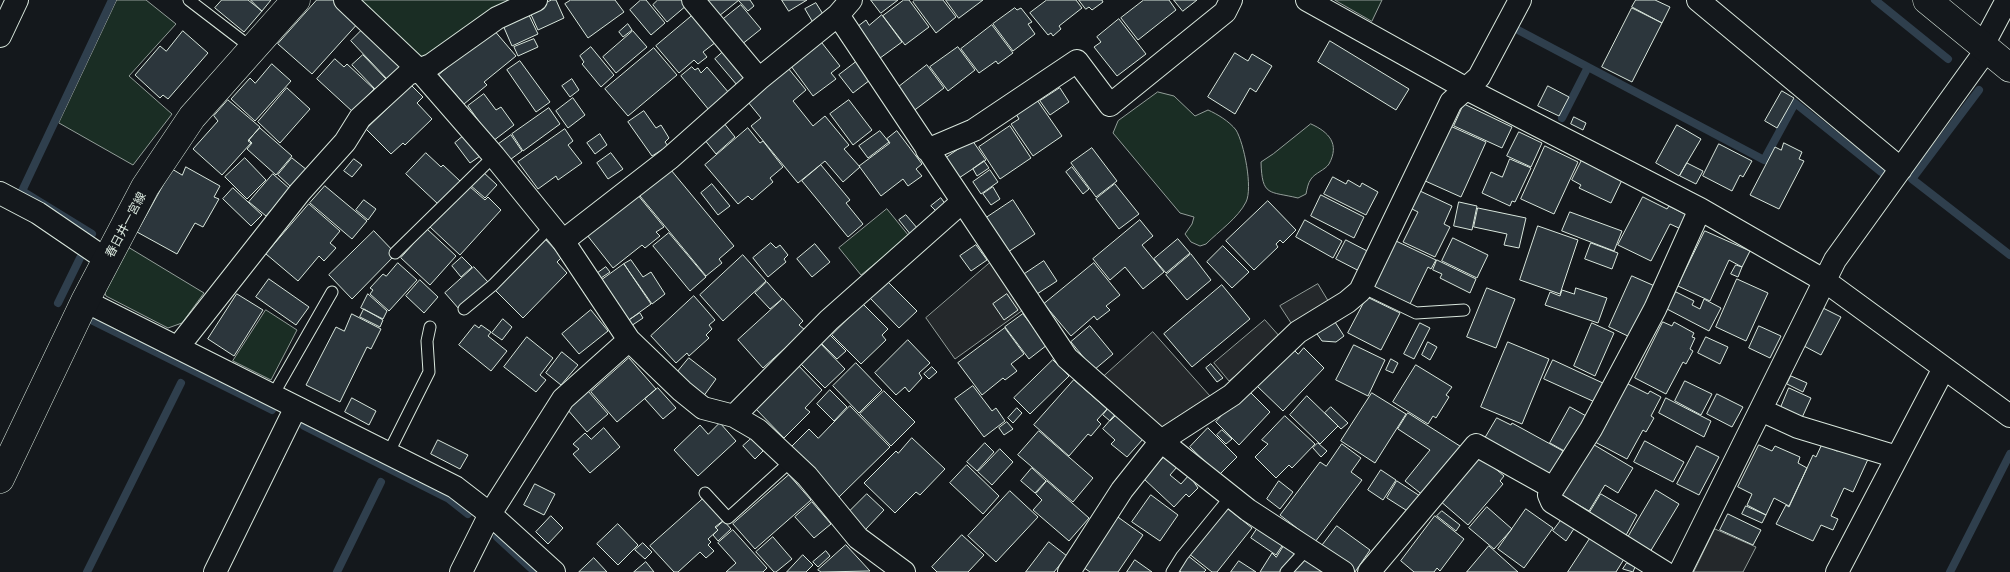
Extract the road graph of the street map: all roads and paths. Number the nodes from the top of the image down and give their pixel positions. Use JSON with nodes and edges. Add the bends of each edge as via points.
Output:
{"nodes":[{"id":1,"x":17,"y":0,"type":"edge"},
{"id":2,"x":190,"y":0,"type":"edge"},
{"id":3,"x":296,"y":0,"type":"edge"},
{"id":4,"x":345,"y":0,"type":"edge"},
{"id":5,"x":536,"y":0,"type":"edge"},
{"id":6,"x":693,"y":0,"type":"edge"},
{"id":7,"x":1231,"y":0,"type":"edge"},
{"id":8,"x":1307,"y":0,"type":"edge"},
{"id":9,"x":1520,"y":0,"type":"edge"},
{"id":10,"x":1698,"y":0,"type":"edge"},
{"id":11,"x":1927,"y":0,"type":"edge"},
{"id":12,"x":2007,"y":0,"type":"edge"},
{"id":13,"x":844,"y":8,"type":"edge"},
{"id":14,"x":0,"y":36,"type":"edge"},
{"id":15,"x":1985,"y":47,"type":"junction"},
{"id":16,"x":253,"y":49,"type":"junction"},
{"id":17,"x":2010,"y":68,"type":"edge"},
{"id":18,"x":420,"y":71,"type":"junction"},
{"id":19,"x":759,"y":79,"type":"junction"},
{"id":20,"x":1465,"y":88,"type":"junction"},
{"id":21,"x":927,"y":150,"type":"junction"},
{"id":22,"x":494,"y":156,"type":"junction"},
{"id":23,"x":1901,"y":169,"type":"junction"},
{"id":24,"x":0,"y":193,"type":"edge"},
{"id":25,"x":962,"y":202,"type":"junction"},
{"id":26,"x":1700,"y":209,"type":"junction"},
{"id":27,"x":557,"y":233,"type":"junction"},
{"id":28,"x":395,"y":252,"type":"dead end"},
{"id":29,"x":107,"y":260,"type":"junction"},
{"id":30,"x":1825,"y":281,"type":"junction"},
{"id":31,"x":1362,"y":287,"type":"junction"},
{"id":32,"x":332,"y":292,"type":"dead end"},
{"id":33,"x":85,"y":301,"type":"junction"},
{"id":34,"x":464,"y":309,"type":"dead end"},
{"id":35,"x":1464,"y":310,"type":"dead end"},
{"id":36,"x":430,"y":327,"type":"dead end"},
{"id":37,"x":629,"y":340,"type":"junction"},
{"id":38,"x":178,"y":347,"type":"junction"},
{"id":39,"x":1944,"y":368,"type":"junction"},
{"id":40,"x":273,"y":396,"type":"junction"},
{"id":41,"x":296,"y":407,"type":"junction"},
{"id":42,"x":1761,"y":410,"type":"junction"},
{"id":43,"x":734,"y":416,"type":"junction"},
{"id":44,"x":2010,"y":416,"type":"edge"},
{"id":45,"x":1161,"y":441,"type":"junction"},
{"id":46,"x":388,"y":454,"type":"junction"},
{"id":47,"x":1897,"y":457,"type":"junction"},
{"id":48,"x":791,"y":461,"type":"junction"},
{"id":49,"x":0,"y":479,"type":"edge"},
{"id":50,"x":1553,"y":488,"type":"junction"},
{"id":51,"x":705,"y":493,"type":"dead end"},
{"id":52,"x":1231,"y":496,"type":"junction"},
{"id":53,"x":490,"y":514,"type":"junction"},
{"id":54,"x":1307,"y":549,"type":"junction"},
{"id":55,"x":214,"y":572,"type":"edge"},
{"id":56,"x":461,"y":572,"type":"edge"},
{"id":57,"x":554,"y":572,"type":"edge"},
{"id":58,"x":904,"y":572,"type":"edge"},
{"id":59,"x":1070,"y":572,"type":"edge"},
{"id":60,"x":1172,"y":572,"type":"edge"},
{"id":61,"x":1286,"y":572,"type":"edge"},
{"id":62,"x":1343,"y":572,"type":"edge"},
{"id":63,"x":1369,"y":572,"type":"edge"},
{"id":64,"x":1664,"y":572,"type":"edge"},
{"id":65,"x":1680,"y":572,"type":"edge"},
{"id":66,"x":1837,"y":572,"type":"edge"}],
"edges":[{"from":1,"to":14,"type":"street"},
{"from":2,"to":16,"type":"lane"},
{"from":3,"to":16,"type":"main road","name":"春日井一宮線"},
{"from":4,"to":18,"type":"street"},
{"from":5,"to":18,"type":"street","via":[[497,18]]},
{"from":6,"to":19,"type":"street"},
{"from":7,"to":21,"type":"street","via":[[1225,12],[1110,105],[1077,62],[974,130]]},
{"from":8,"to":20,"type":"street"},
{"from":9,"to":20,"type":"street","via":[[1479,77]]},
{"from":10,"to":23,"type":"street"},
{"from":11,"to":15,"type":"main road"},
{"from":12,"to":15,"type":"street"},
{"from":13,"to":19,"type":"street"},
{"from":13,"to":21,"type":"street"},
{"from":15,"to":17,"type":"main road"},
{"from":15,"to":23,"type":"street"},
{"from":16,"to":29,"type":"main road","name":"春日井一宮線","via":[[186,125],[145,188]]},
{"from":18,"to":22,"type":"street"},
{"from":18,"to":38,"type":"street","via":[[408,74],[360,118],[345,142],[300,192]]},
{"from":19,"to":27,"type":"street","via":[[670,158]]},
{"from":20,"to":26,"type":"street"},
{"from":20,"to":31,"type":"street","via":[[1451,102]]},
{"from":21,"to":25,"type":"street"},
{"from":22,"to":27,"type":"street"},
{"from":22,"to":28,"type":"lane"},
{"from":23,"to":30,"type":"street","via":[[1835,260]]},
{"from":24,"to":29,"type":"street","via":[[38,213]]},
{"from":25,"to":43,"type":"street","via":[[828,320]]},
{"from":25,"to":45,"type":"street","via":[[1067,358]]},
{"from":26,"to":30,"type":"street"},
{"from":26,"to":50,"type":"street","via":[[1656,310],[1591,429]]},
{"from":27,"to":34,"type":"lane"},
{"from":27,"to":37,"type":"street"},
{"from":29,"to":33,"type":"main road","name":"春日井一宮線"},
{"from":30,"to":39,"type":"street"},
{"from":30,"to":42,"type":"street"},
{"from":31,"to":35,"type":"lane","via":[[1416,313]]},
{"from":31,"to":45,"type":"street","via":[[1347,302],[1298,332],[1232,395]]},
{"from":32,"to":40,"type":"lane"},
{"from":33,"to":38,"type":"street"},
{"from":33,"to":49,"type":"main road","name":"春日井一宮線"},
{"from":36,"to":46,"type":"lane","via":[[427,341],[429,372]]},
{"from":37,"to":43,"type":"street","via":[[703,408]]},
{"from":37,"to":53,"type":"street","via":[[563,399]]},
{"from":38,"to":40,"type":"street"},
{"from":39,"to":44,"type":"street"},
{"from":39,"to":47,"type":"street"},
{"from":40,"to":41,"type":"street"},
{"from":41,"to":46,"type":"street"},
{"from":41,"to":55,"type":"street"},
{"from":42,"to":47,"type":"street","via":[[1798,427]]},
{"from":42,"to":65,"type":"street"},
{"from":43,"to":48,"type":"street","via":[[758,430]]},
{"from":45,"to":52,"type":"street"},
{"from":45,"to":59,"type":"street","via":[[1122,490]]},
{"from":46,"to":53,"type":"street","via":[[455,488]]},
{"from":47,"to":66,"type":"street"},
{"from":48,"to":51,"type":"lane","via":[[728,518]]},
{"from":48,"to":58,"type":"street","via":[[858,538]]},
{"from":50,"to":63,"type":"street","via":[[1476,445]]},
{"from":50,"to":64,"type":"street","via":[[1549,496],[1552,502]]},
{"from":52,"to":54,"type":"street"},
{"from":52,"to":60,"type":"lane"},
{"from":53,"to":56,"type":"street"},
{"from":53,"to":57,"type":"street"},
{"from":54,"to":61,"type":"lane"},
{"from":54,"to":62,"type":"street"}]}
